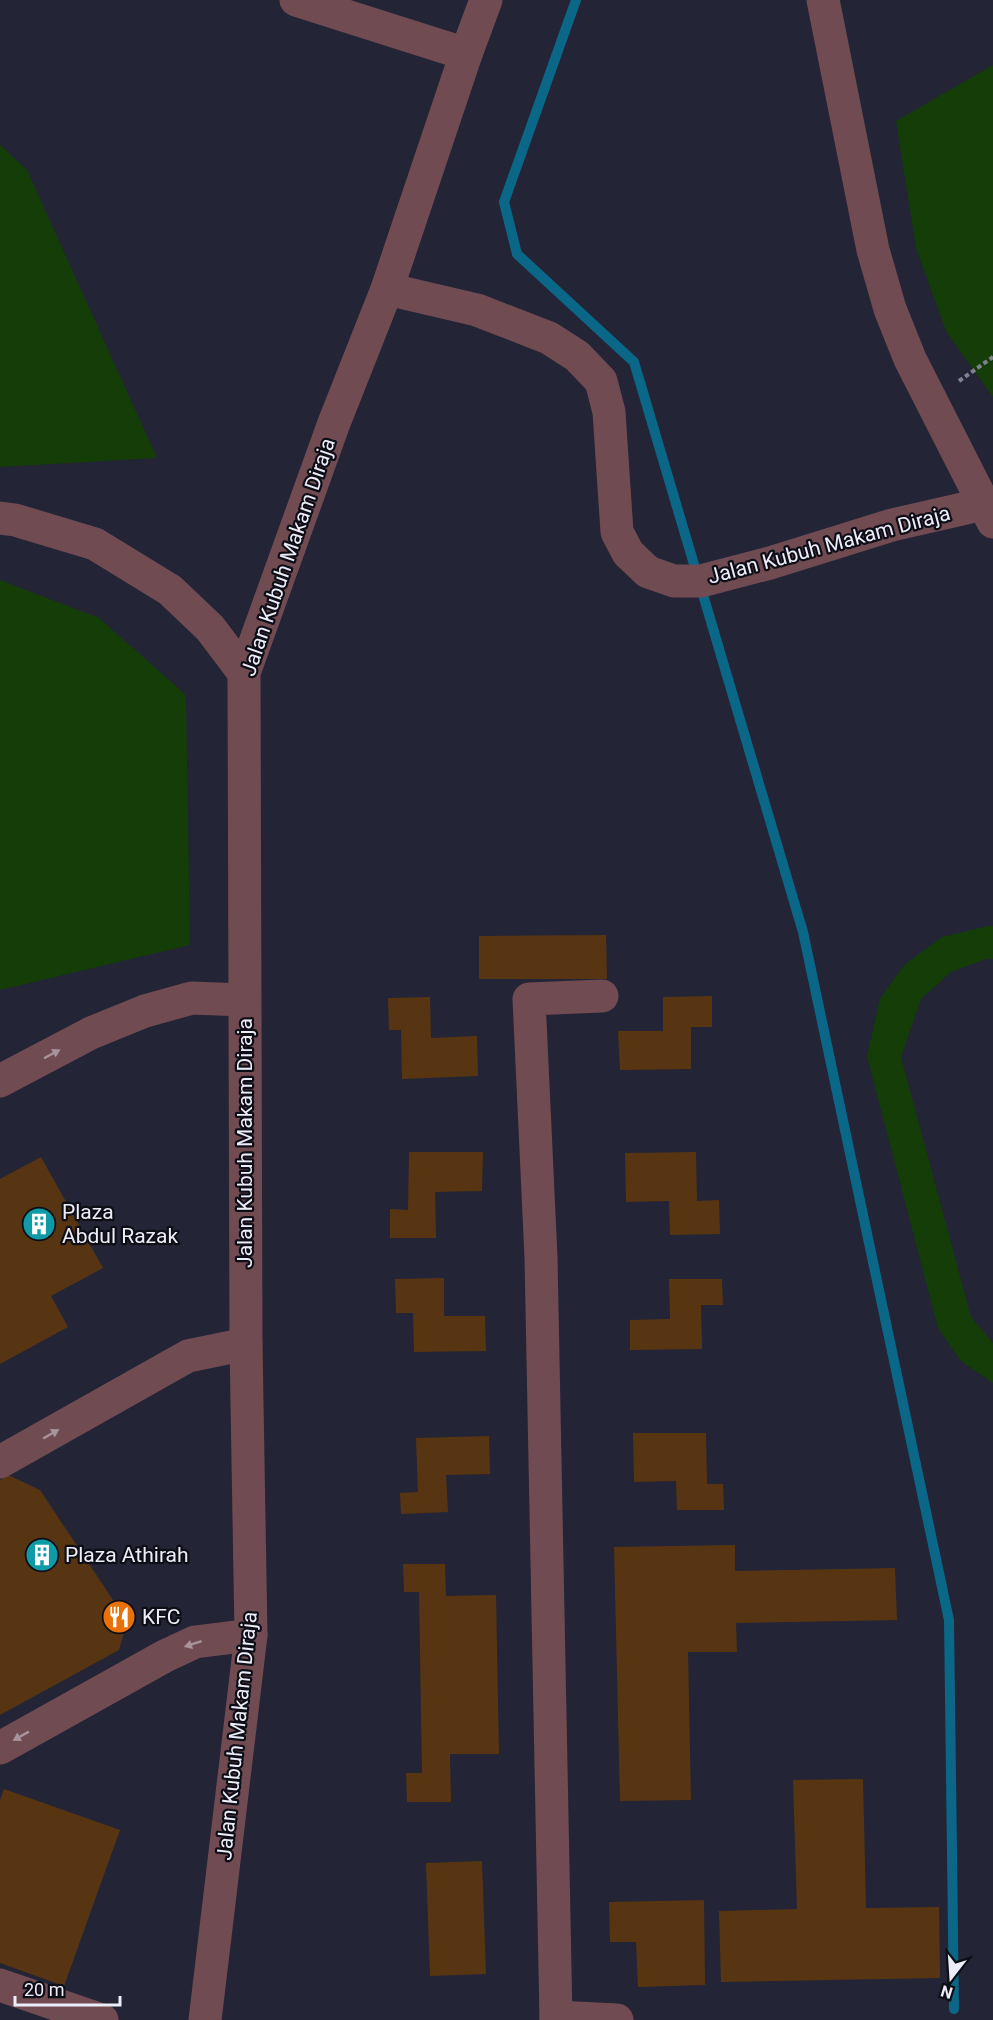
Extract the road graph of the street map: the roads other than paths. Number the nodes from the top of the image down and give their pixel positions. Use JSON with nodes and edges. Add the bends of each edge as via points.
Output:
{"nodes":[{"id":1,"x":296,"y":0,"type":"edge"},
{"id":2,"x":486,"y":0,"type":"edge"},
{"id":3,"x":823,"y":0,"type":"edge"},
{"id":4,"x":466,"y":54,"type":"junction"},
{"id":5,"x":387,"y":289,"type":"junction"},
{"id":6,"x":988,"y":513,"type":"edge"},
{"id":7,"x":0,"y":518,"type":"edge"},
{"id":8,"x":244,"y":673,"type":"junction"},
{"id":9,"x":602,"y":996,"type":"dead end"},
{"id":10,"x":244,"y":1000,"type":"junction"},
{"id":11,"x":0,"y":1081,"type":"edge"},
{"id":12,"x":246,"y":1344,"type":"junction"},
{"id":13,"x":0,"y":1462,"type":"edge"},
{"id":14,"x":251,"y":1635,"type":"junction"},
{"id":15,"x":0,"y":1748,"type":"edge"},
{"id":16,"x":0,"y":1985,"type":"edge"},
{"id":17,"x":556,"y":2019,"type":"edge"},
{"id":18,"x":102,"y":2020,"type":"edge"},
{"id":19,"x":205,"y":2020,"type":"edge"},
{"id":20,"x":617,"y":2020,"type":"edge"}],
"edges":[{"from":1,"to":4,"type":"street"},
{"from":2,"to":4,"type":"street","name":"Jalan Kubuh Makam Diraja"},
{"from":3,"to":6,"type":"street","name":"Jalan Kubuh Makam Diraja","via":[[873,250],[890,309],[909,359]]},
{"from":4,"to":5,"type":"street","name":"Jalan Kubuh Makam Diraja"},
{"from":5,"to":6,"type":"street","name":"Jalan Kubuh Makam Diraja","via":[[477,310],[549,338],[578,356],[601,381],[609,412],[617,531],[628,553],[648,572],[674,581],[701,581],[892,525]]},
{"from":5,"to":8,"type":"street","name":"Jalan Kubuh Makam Diraja"},
{"from":7,"to":8,"type":"street","via":[[95,544],[170,590],[210,628]]},
{"from":8,"to":10,"type":"street","name":"Jalan Kubuh Makam Diraja"},
{"from":9,"to":17,"type":"street","via":[[529,999],[541,1257]]},
{"from":11,"to":10,"type":"street","one_way":true,"via":[[92,1033],[145,1011],[192,998]]},
{"from":10,"to":12,"type":"street","name":"Jalan Kubuh Makam Diraja"},
{"from":13,"to":12,"type":"street","one_way":true,"via":[[188,1356]]},
{"from":12,"to":14,"type":"street","name":"Jalan Kubuh Makam Diraja"},
{"from":14,"to":15,"type":"street","one_way":true,"via":[[195,1642]]},
{"from":14,"to":19,"type":"street","name":"Jalan Kubuh Makam Diraja"},
{"from":16,"to":18,"type":"street"},
{"from":17,"to":20,"type":"street"}]}
